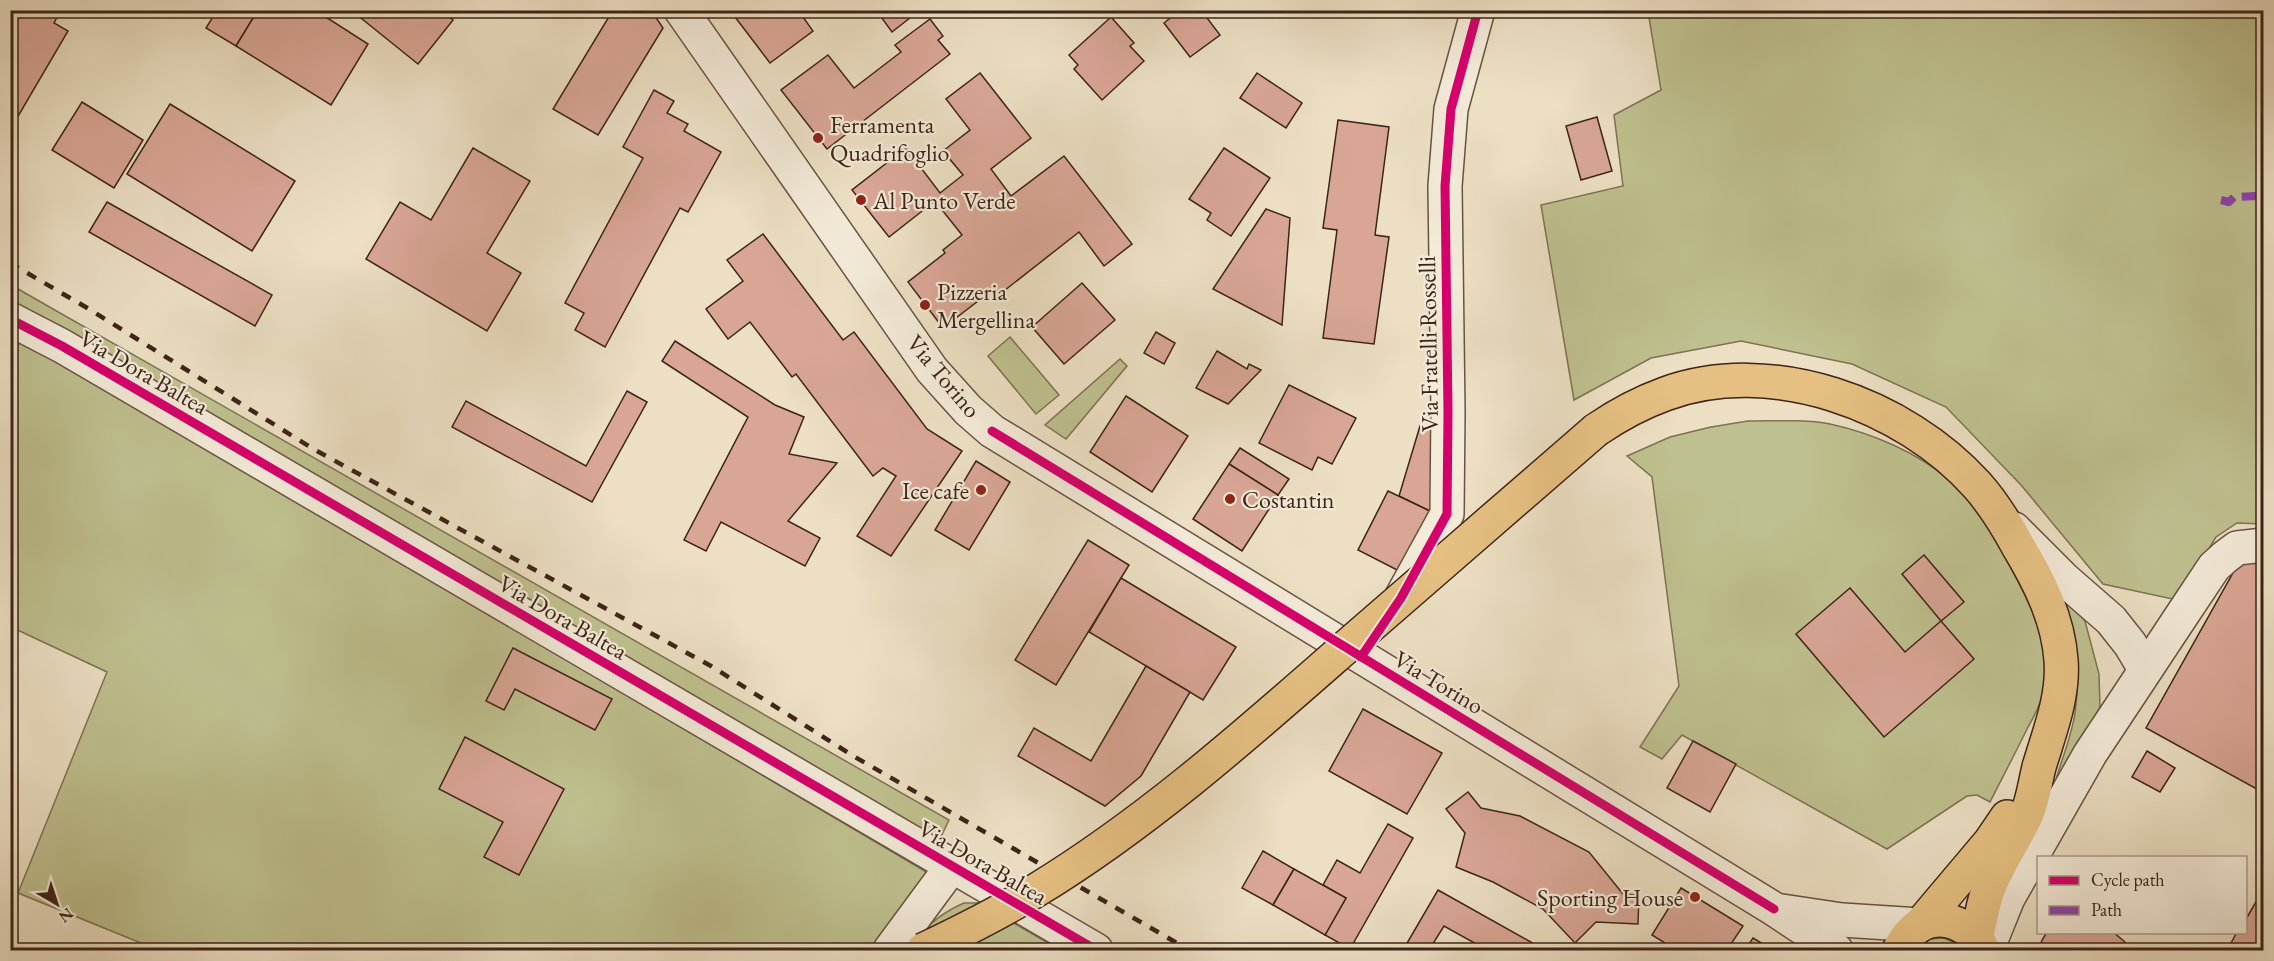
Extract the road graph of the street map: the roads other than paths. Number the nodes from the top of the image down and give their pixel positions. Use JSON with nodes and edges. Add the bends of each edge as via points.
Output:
{"nodes":[{"id":1,"x":681,"y":10,"type":"edge"},
{"id":2,"x":1478,"y":10,"type":"edge"},
{"id":3,"x":1495,"y":10,"type":"edge"},
{"id":4,"x":1445,"y":186,"type":"junction"},
{"id":5,"x":10,"y":319,"type":"edge"},
{"id":6,"x":2000,"y":515,"type":"junction"},
{"id":7,"x":2264,"y":545,"type":"edge"},
{"id":8,"x":1361,"y":657,"type":"junction"},
{"id":9,"x":2145,"y":669,"type":"junction"},
{"id":10,"x":2039,"y":768,"type":"junction"},
{"id":11,"x":952,"y":866,"type":"junction"},
{"id":12,"x":1774,"y":909,"type":"junction"},
{"id":13,"x":1920,"y":925,"type":"junction"},
{"id":14,"x":1982,"y":946,"type":"edge"},
{"id":15,"x":890,"y":951,"type":"edge"},
{"id":16,"x":923,"y":951,"type":"edge"},
{"id":17,"x":1095,"y":951,"type":"edge"},
{"id":18,"x":1836,"y":951,"type":"edge"},
{"id":19,"x":1899,"y":951,"type":"edge"}],
"edges":[{"from":1,"to":8,"type":"street","name":"Via Torino","via":[[932,369],[968,410],[992,431]]},
{"from":2,"to":4,"type":"street","name":"Via Fratelli Rosselli","via":[[1451,109]]},
{"from":3,"to":4,"type":"street","via":[[1471,80]]},
{"from":4,"to":8,"type":"street","name":"Via Fratelli Rosselli","via":[[1448,514],[1401,598]]},
{"from":5,"to":11,"type":"street","name":"Via Dora Baltea"},
{"from":6,"to":9,"type":"street","via":[[2111,620]]},
{"from":6,"to":10,"type":"main road","via":[[2043,591],[2061,661],[2059,694]]},
{"from":6,"to":16,"type":"main road","bridge":true,"via":[[1976,484],[1941,452],[1906,428],[1840,396],[1804,386],[1759,381],[1715,382],[1666,393],[1626,410],[1596,430],[1242,738],[1174,792],[1036,890]]},
{"from":7,"to":9,"type":"street","via":[[2237,548],[2214,567]]},
{"from":8,"to":12,"type":"street","name":"Via Torino"},
{"from":9,"to":14,"type":"street","via":[[2090,754]]},
{"from":10,"to":13,"type":"main road","via":[[1990,842]]},
{"from":10,"to":14,"type":"main road","via":[[2028,813],[1990,886]]},
{"from":11,"to":15,"type":"street"},
{"from":11,"to":17,"type":"street","name":"Via Dora Baltea"},
{"from":12,"to":13,"type":"street","name":"Via Torino","via":[[1842,920]]},
{"from":12,"to":18,"type":"street","name":"Via Torino"},
{"from":13,"to":14,"type":"main road","name":"Via Torino","via":[[1950,921],[1965,927]]},
{"from":13,"to":19,"type":"main road","via":[[1907,936]]}]}
